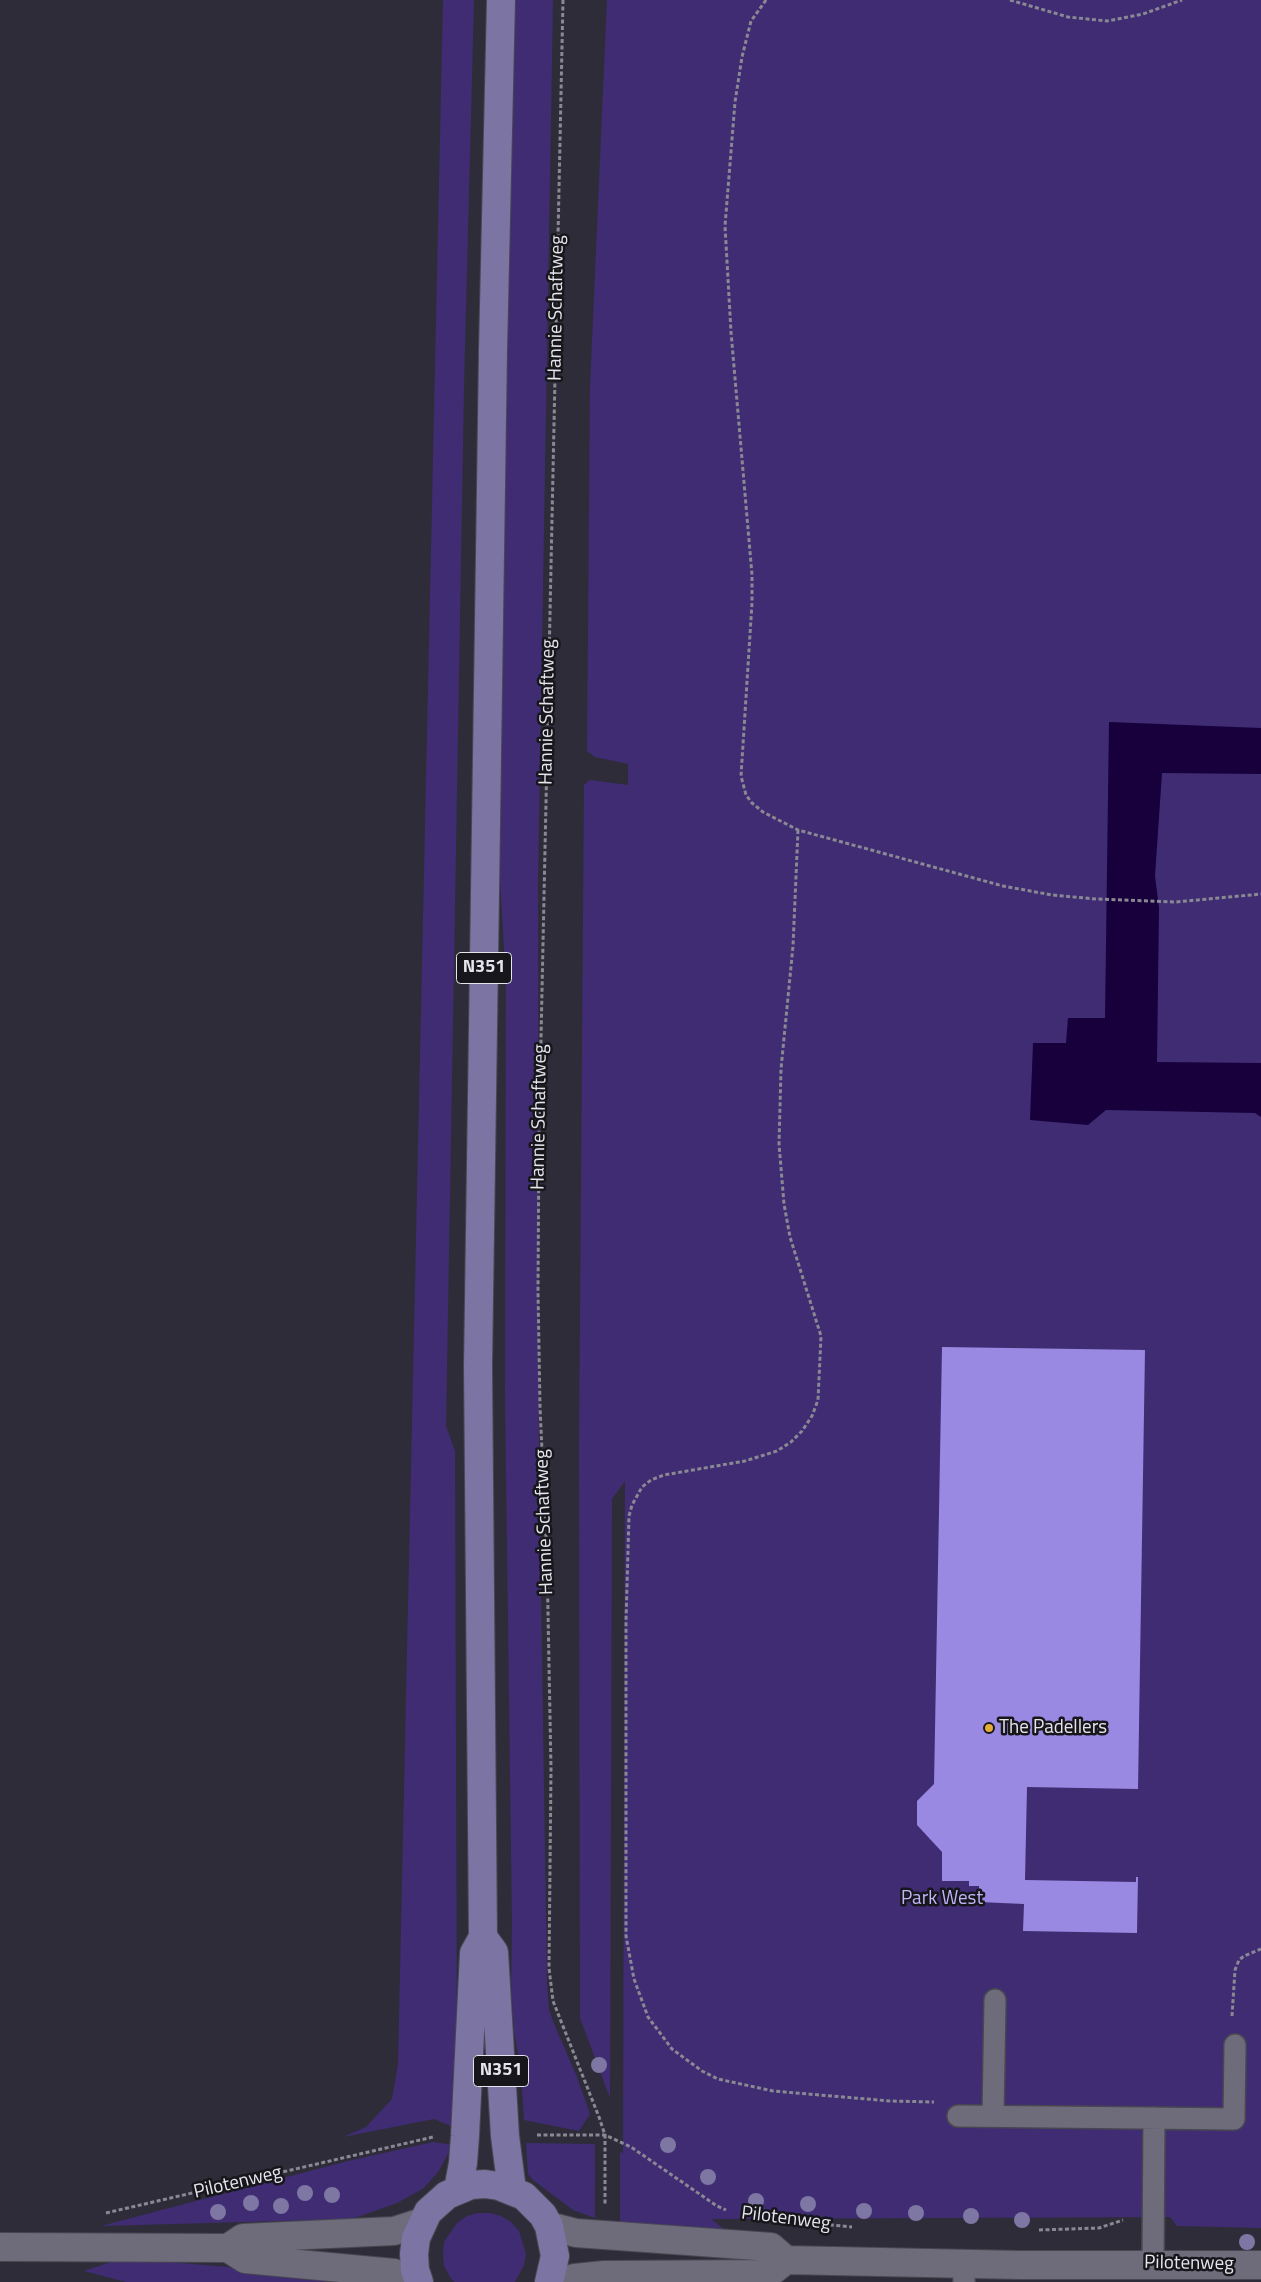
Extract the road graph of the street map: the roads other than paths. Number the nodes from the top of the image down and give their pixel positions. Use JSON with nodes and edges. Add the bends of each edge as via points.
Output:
{"nodes":[{"id":1,"x":501,"y":0,"type":"edge"},
{"id":2,"x":483,"y":1937,"type":"junction"},
{"id":3,"x":995,"y":2000,"type":"dead end"},
{"id":4,"x":1235,"y":2044,"type":"dead end"},
{"id":5,"x":958,"y":2116,"type":"dead end"},
{"id":6,"x":993,"y":2116,"type":"junction"},
{"id":7,"x":1154,"y":2118,"type":"junction"},
{"id":8,"x":458,"y":2190,"type":"junction"},
{"id":9,"x":512,"y":2190,"type":"junction"},
{"id":10,"x":422,"y":2222,"type":"junction"},
{"id":11,"x":549,"y":2226,"type":"junction"},
{"id":12,"x":0,"y":2246,"type":"edge"},
{"id":13,"x":228,"y":2248,"type":"junction"},
{"id":14,"x":786,"y":2260,"type":"junction"},
{"id":15,"x":1153,"y":2264,"type":"junction"},
{"id":16,"x":1261,"y":2266,"type":"edge"},
{"id":17,"x":964,"y":2273,"type":"edge"},
{"id":18,"x":415,"y":2282,"type":"edge"},
{"id":19,"x":419,"y":2282,"type":"edge"},
{"id":20,"x":549,"y":2282,"type":"edge"},
{"id":21,"x":557,"y":2282,"type":"edge"}],
"edges":[{"from":1,"to":2,"type":"main road","number":"N351","via":[[478,1366]]},
{"from":2,"to":8,"type":"main road","number":"N351","via":[[474,1953],[465,2136]]},
{"from":2,"to":9,"type":"main road","number":"N351","via":[[494,1952],[504,2136]]},
{"from":3,"to":6,"type":"lane"},
{"from":4,"to":7,"type":"lane","via":[[1234,2119]]},
{"from":5,"to":6,"type":"lane"},
{"from":6,"to":7,"type":"lane"},
{"from":7,"to":15,"type":"lane"},
{"from":8,"to":9,"type":"main road","via":[[485,2184]]},
{"from":8,"to":10,"type":"main road","via":[[437,2203]]},
{"from":9,"to":11,"type":"main road","via":[[534,2205]]},
{"from":10,"to":13,"type":"street","via":[[394,2231],[243,2238]]},
{"from":10,"to":19,"type":"main road","via":[[414,2254]]},
{"from":11,"to":14,"type":"street","name":"Pilotenweg","via":[[586,2234],[771,2247]]},
{"from":11,"to":20,"type":"main road","via":[[555,2256]]},
{"from":12,"to":13,"type":"street"},
{"from":13,"to":18,"type":"street","via":[[244,2260],[394,2273]]},
{"from":14,"to":17,"type":"street","name":"Pilotenweg"},
{"from":14,"to":21,"type":"street","via":[[768,2274],[604,2276]]},
{"from":15,"to":16,"type":"street","name":"Pilotenweg"},
{"from":15,"to":17,"type":"street","name":"Pilotenweg"}]}
